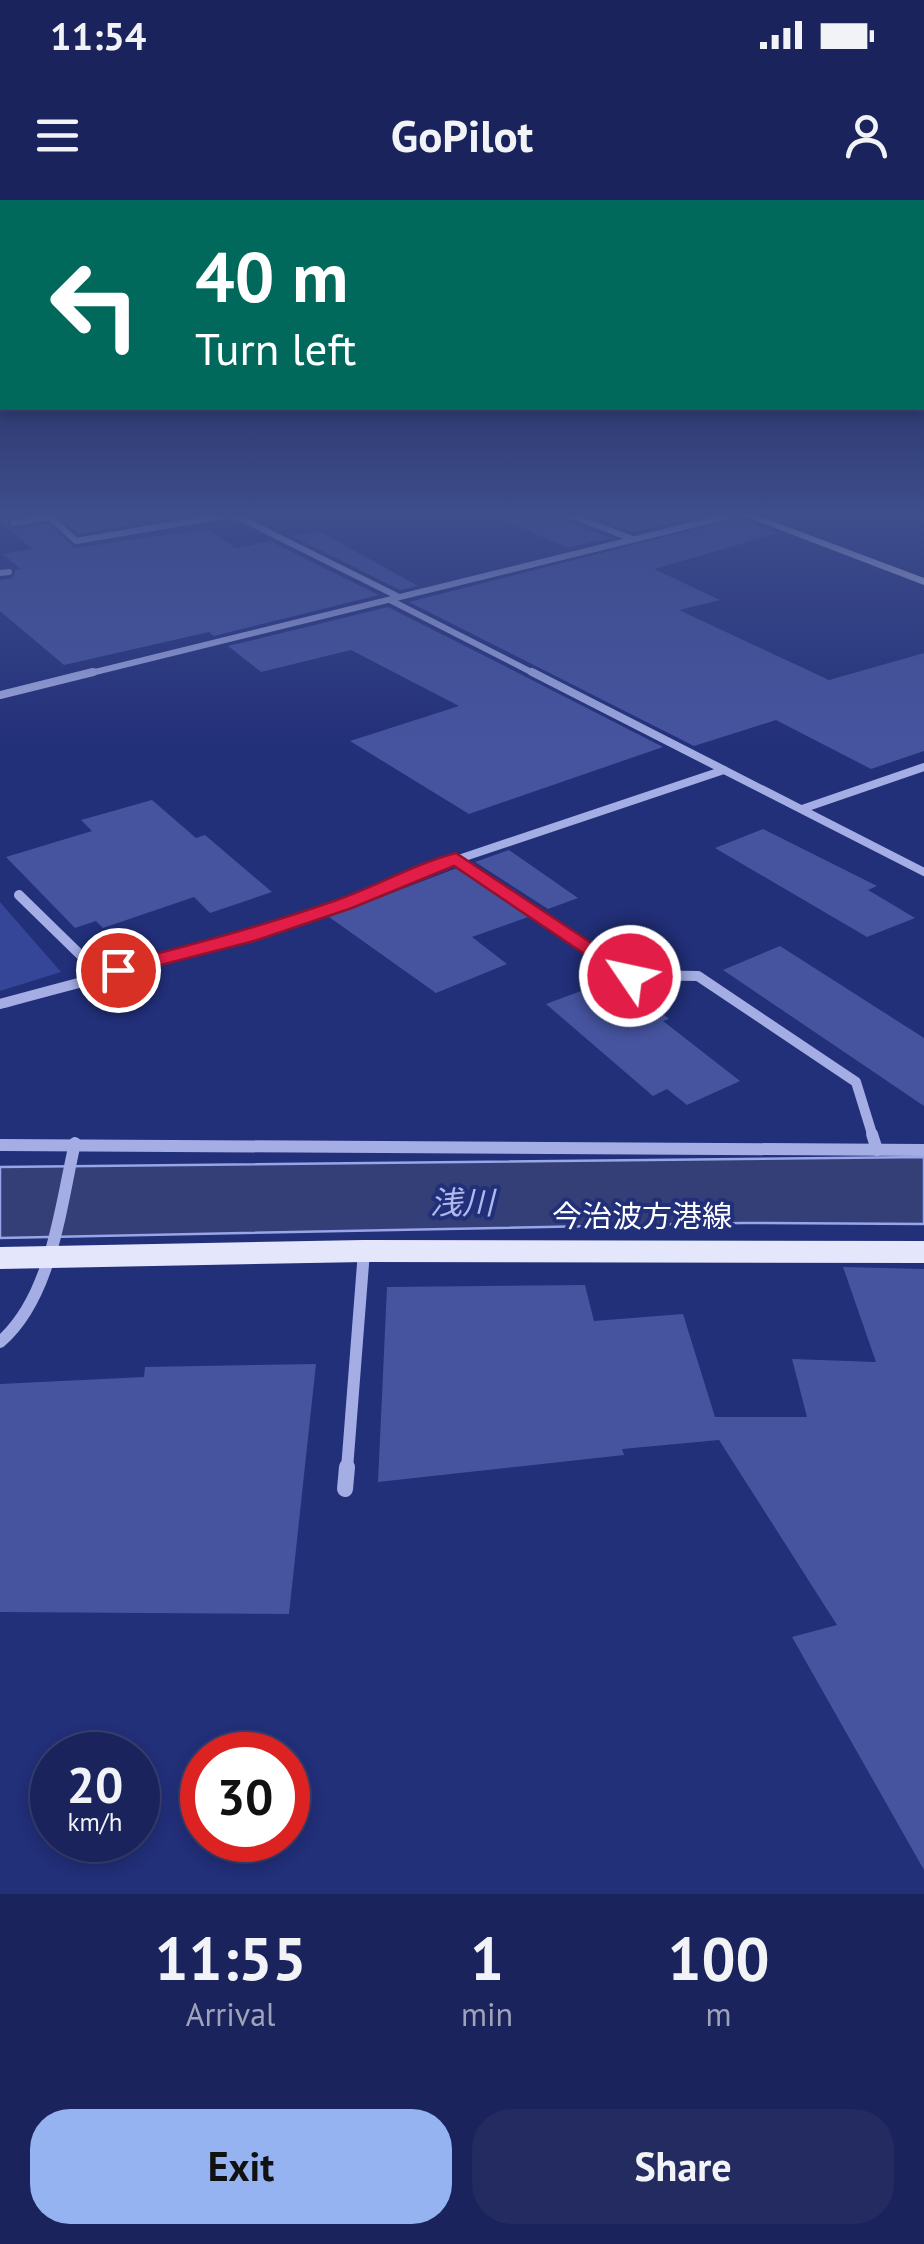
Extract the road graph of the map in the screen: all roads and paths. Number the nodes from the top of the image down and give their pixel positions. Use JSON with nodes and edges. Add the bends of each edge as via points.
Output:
{"nodes":[{"id":1,"x":394,"y":594,"type":"edge"},
{"id":2,"x":412,"y":594,"type":"edge"},
{"id":3,"x":400,"y":597,"type":"junction"},
{"id":4,"x":390,"y":600,"type":"junction"},
{"id":5,"x":0,"y":695,"type":"edge"},
{"id":6,"x":924,"y":767,"type":"edge"},
{"id":7,"x":724,"y":770,"type":"junction"},
{"id":8,"x":802,"y":810,"type":"junction"},
{"id":9,"x":456,"y":859,"type":"junction"},
{"id":10,"x":924,"y":872,"type":"edge"},
{"id":11,"x":19,"y":895,"type":"dead end"},
{"id":12,"x":101,"y":975,"type":"junction"},
{"id":13,"x":0,"y":1004,"type":"edge"},
{"id":14,"x":0,"y":1146,"type":"edge"},
{"id":15,"x":75,"y":1147,"type":"junction"},
{"id":16,"x":877,"y":1150,"type":"junction"},
{"id":17,"x":924,"y":1150,"type":"edge"},
{"id":18,"x":51,"y":1250,"type":"junction"},
{"id":19,"x":364,"y":1251,"type":"junction"},
{"id":20,"x":924,"y":1252,"type":"edge"},
{"id":21,"x":0,"y":1258,"type":"edge"},
{"id":22,"x":0,"y":1342,"type":"edge"},
{"id":23,"x":345,"y":1489,"type":"dead end"}],
"edges":[{"from":1,"to":3,"type":"street"},
{"from":2,"to":3,"type":"street"},
{"from":3,"to":4,"type":"street"},
{"from":4,"to":5,"type":"street"},
{"from":4,"to":7,"type":"street"},
{"from":6,"to":8,"type":"street"},
{"from":7,"to":8,"type":"street"},
{"from":7,"to":9,"type":"street"},
{"from":8,"to":10,"type":"street"},
{"from":9,"to":12,"type":"street","via":[[247,937]]},
{"from":9,"to":16,"type":"street","via":[[630,976],[698,976],[856,1082]]},
{"from":11,"to":12,"type":"street"},
{"from":12,"to":13,"type":"street"},
{"from":14,"to":15,"type":"street"},
{"from":15,"to":16,"type":"street"},
{"from":15,"to":18,"type":"street"},
{"from":16,"to":17,"type":"street"},
{"from":18,"to":19,"type":"main road","name":"今治波方港線"},
{"from":18,"to":21,"type":"main road","name":"今治波方港線"},
{"from":18,"to":22,"type":"street","via":[[22,1323]]},
{"from":19,"to":20,"type":"main road","name":"今治波方港線"},
{"from":19,"to":23,"type":"street"}]}
